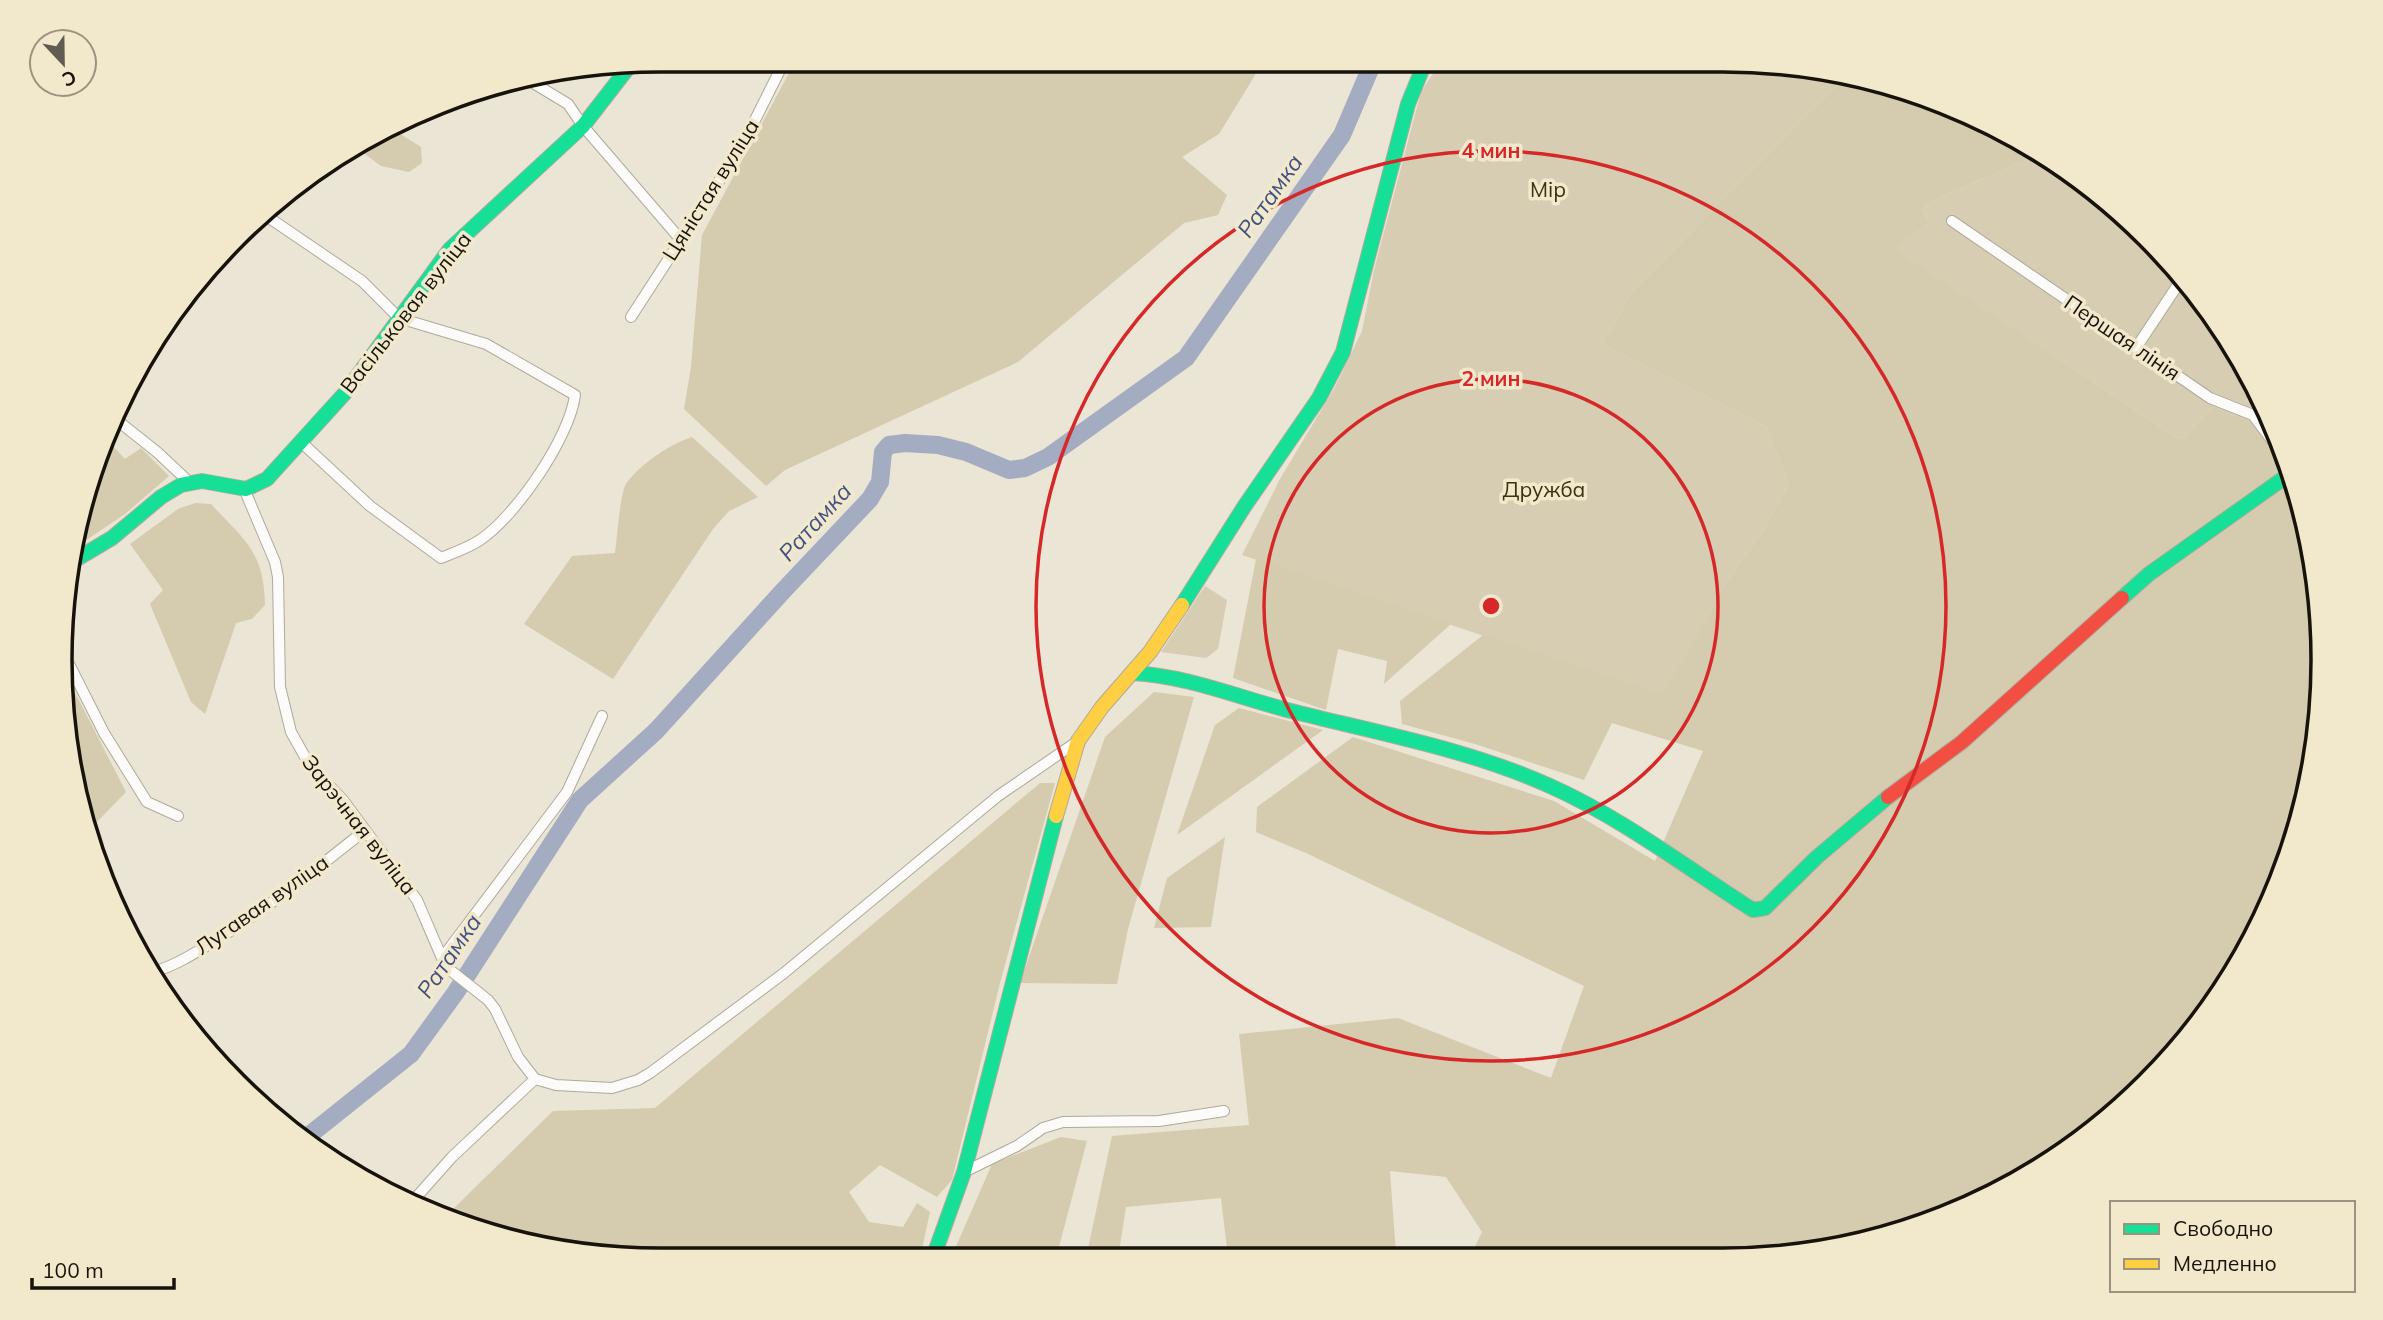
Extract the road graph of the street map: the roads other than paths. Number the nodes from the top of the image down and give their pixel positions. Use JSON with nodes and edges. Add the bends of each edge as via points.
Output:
{"nodes":[{"id":1,"x":779,"y":72,"type":"edge"},
{"id":2,"x":1421,"y":72,"type":"edge"},
{"id":3,"x":624,"y":73,"type":"edge"},
{"id":4,"x":537,"y":85,"type":"edge"},
{"id":5,"x":583,"y":126,"type":"junction"},
{"id":6,"x":271,"y":219,"type":"edge"},
{"id":7,"x":1952,"y":221,"type":"dead end"},
{"id":8,"x":681,"y":240,"type":"junction"},
{"id":9,"x":2177,"y":286,"type":"edge"},
{"id":10,"x":631,"y":317,"type":"dead end"},
{"id":11,"x":399,"y":318,"type":"junction"},
{"id":12,"x":2136,"y":348,"type":"junction"},
{"id":13,"x":122,"y":424,"type":"edge"},
{"id":14,"x":2263,"y":428,"type":"edge"},
{"id":15,"x":301,"y":442,"type":"junction"},
{"id":16,"x":2282,"y":479,"type":"edge"},
{"id":17,"x":189,"y":482,"type":"junction"},
{"id":18,"x":240,"y":490,"type":"junction"},
{"id":19,"x":81,"y":556,"type":"edge"},
{"id":20,"x":72,"y":670,"type":"edge"},
{"id":21,"x":1132,"y":673,"type":"junction"},
{"id":22,"x":602,"y":716,"type":"dead end"},
{"id":23,"x":1078,"y":741,"type":"junction"},
{"id":24,"x":178,"y":816,"type":"dead end"},
{"id":25,"x":364,"y":831,"type":"junction"},
{"id":26,"x":442,"y":958,"type":"junction"},
{"id":27,"x":161,"y":970,"type":"edge"},
{"id":28,"x":535,"y":1079,"type":"junction"},
{"id":29,"x":1224,"y":1111,"type":"dead end"},
{"id":30,"x":964,"y":1172,"type":"junction"},
{"id":31,"x":418,"y":1196,"type":"edge"},
{"id":32,"x":937,"y":1248,"type":"edge"}],
"edges":[{"from":1,"to":8,"type":"street","name":"Цяністая вуліца","via":[[743,144]]},
{"from":2,"to":21,"type":"street","via":[[1408,104],[1343,352],[1330,380],[1168,627]]},
{"from":3,"to":5,"type":"street","name":"Васільковая вуліца"},
{"from":4,"to":5,"type":"street","via":[[568,104]]},
{"from":5,"to":8,"type":"street"},
{"from":5,"to":11,"type":"street","name":"Васільковая вуліца","via":[[450,249]]},
{"from":6,"to":11,"type":"street","via":[[362,281]]},
{"from":7,"to":12,"type":"street","name":"Першая лінія"},
{"from":8,"to":10,"type":"street","name":"Цяністая вуліца"},
{"from":9,"to":12,"type":"street"},
{"from":11,"to":15,"type":"street","name":"Васільковая вуліца","via":[[345,393]]},
{"from":11,"to":15,"type":"street","via":[[486,344],[575,395],[573,412],[553,454],[518,505],[480,540],[441,558],[370,506]]},
{"from":12,"to":14,"type":"street","name":"Першая лінія","via":[[2210,398],[2253,415]]},
{"from":13,"to":17,"type":"street"},
{"from":15,"to":18,"type":"street","name":"Васільковая вуліца","via":[[267,479],[255,488]]},
{"from":16,"to":21,"type":"street","via":[[2149,574],[1962,743],[1817,857],[1765,908],[1753,910],[1633,832],[1552,786],[1500,765],[1158,674]]},
{"from":17,"to":18,"type":"street","via":[[212,482]]},
{"from":17,"to":19,"type":"street"},
{"from":18,"to":25,"type":"street","name":"Зарэчная вуліца","via":[[275,562],[280,687],[290,732],[309,764]]},
{"from":20,"to":24,"type":"street","via":[[147,802]]},
{"from":21,"to":23,"type":"street"},
{"from":22,"to":26,"type":"street","via":[[567,792]]},
{"from":23,"to":28,"type":"street","via":[[998,796],[784,973],[650,1073],[612,1088],[556,1085]]},
{"from":23,"to":30,"type":"street"},
{"from":25,"to":26,"type":"street","name":"Зарэчная вуліца","via":[[417,900]]},
{"from":25,"to":27,"type":"street","name":"Лугавая вуліца","via":[[229,932]]},
{"from":26,"to":28,"type":"street","name":"Зарэчная вуліца","via":[[495,1009],[518,1057]]},
{"from":28,"to":31,"type":"street"},
{"from":29,"to":30,"type":"street","via":[[1159,1121],[1063,1122]]},
{"from":30,"to":32,"type":"street"}]}
